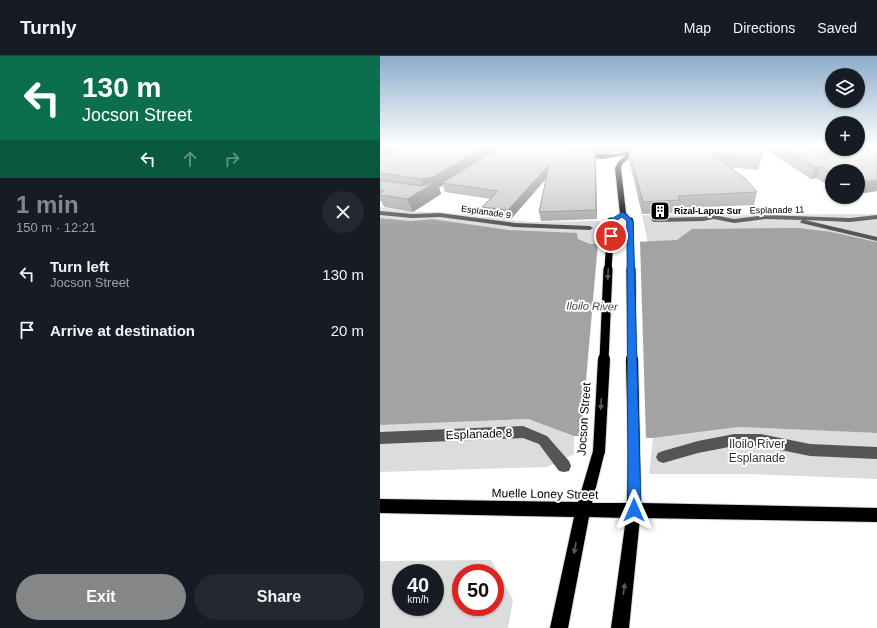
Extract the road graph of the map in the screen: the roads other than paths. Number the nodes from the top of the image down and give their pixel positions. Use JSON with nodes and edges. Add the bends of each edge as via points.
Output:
{"nodes":[{"id":1,"x":618,"y":174,"type":"edge"},
{"id":2,"x":380,"y":212,"type":"edge"},
{"id":3,"x":626,"y":217,"type":"junction"},
{"id":4,"x":877,"y":217,"type":"edge"},
{"id":5,"x":788,"y":219,"type":"junction"},
{"id":6,"x":654,"y":220,"type":"dead end"},
{"id":7,"x":590,"y":228,"type":"dead end"},
{"id":8,"x":877,"y":239,"type":"edge"},
{"id":9,"x":380,"y":438,"type":"edge"},
{"id":10,"x":877,"y":453,"type":"edge"},
{"id":11,"x":663,"y":458,"type":"dead end"},
{"id":12,"x":564,"y":466,"type":"dead end"},
{"id":13,"x":380,"y":506,"type":"edge"},
{"id":14,"x":583,"y":510,"type":"junction"},
{"id":15,"x":634,"y":510,"type":"junction"},
{"id":16,"x":877,"y":515,"type":"edge"},
{"id":17,"x":559,"y":628,"type":"edge"},
{"id":18,"x":620,"y":628,"type":"edge"}],
"edges":[{"from":1,"to":3,"type":"main road"},
{"from":2,"to":7,"type":"street","name":"Esplanade 9","via":[[412,216],[440,215],[515,225]]},
{"from":3,"to":14,"type":"main road","name":"Jocson Street","one_way":true,"bridge":true,"via":[[611,221],[599,451]]},
{"from":3,"to":15,"type":"main road","bridge":true},
{"from":4,"to":5,"type":"street","name":"Esplanade 11","via":[[850,220]]},
{"from":5,"to":6,"type":"street","name":"Esplanade 11","via":[[765,217],[734,221],[714,217]]},
{"from":5,"to":8,"type":"street"},
{"from":9,"to":12,"type":"street","name":"Esplanade 8","via":[[523,432],[543,440]]},
{"from":10,"to":11,"type":"street","via":[[810,450],[761,440],[734,440],[698,447]]},
{"from":13,"to":14,"type":"main road","name":"Muelle Loney Street"},
{"from":14,"to":15,"type":"main road","name":"Muelle Loney Street"},
{"from":14,"to":17,"type":"main road","name":"Jocson Street","one_way":true},
{"from":15,"to":16,"type":"main road","name":"Muelle Loney Street"},
{"from":18,"to":15,"type":"main road","one_way":true}]}
